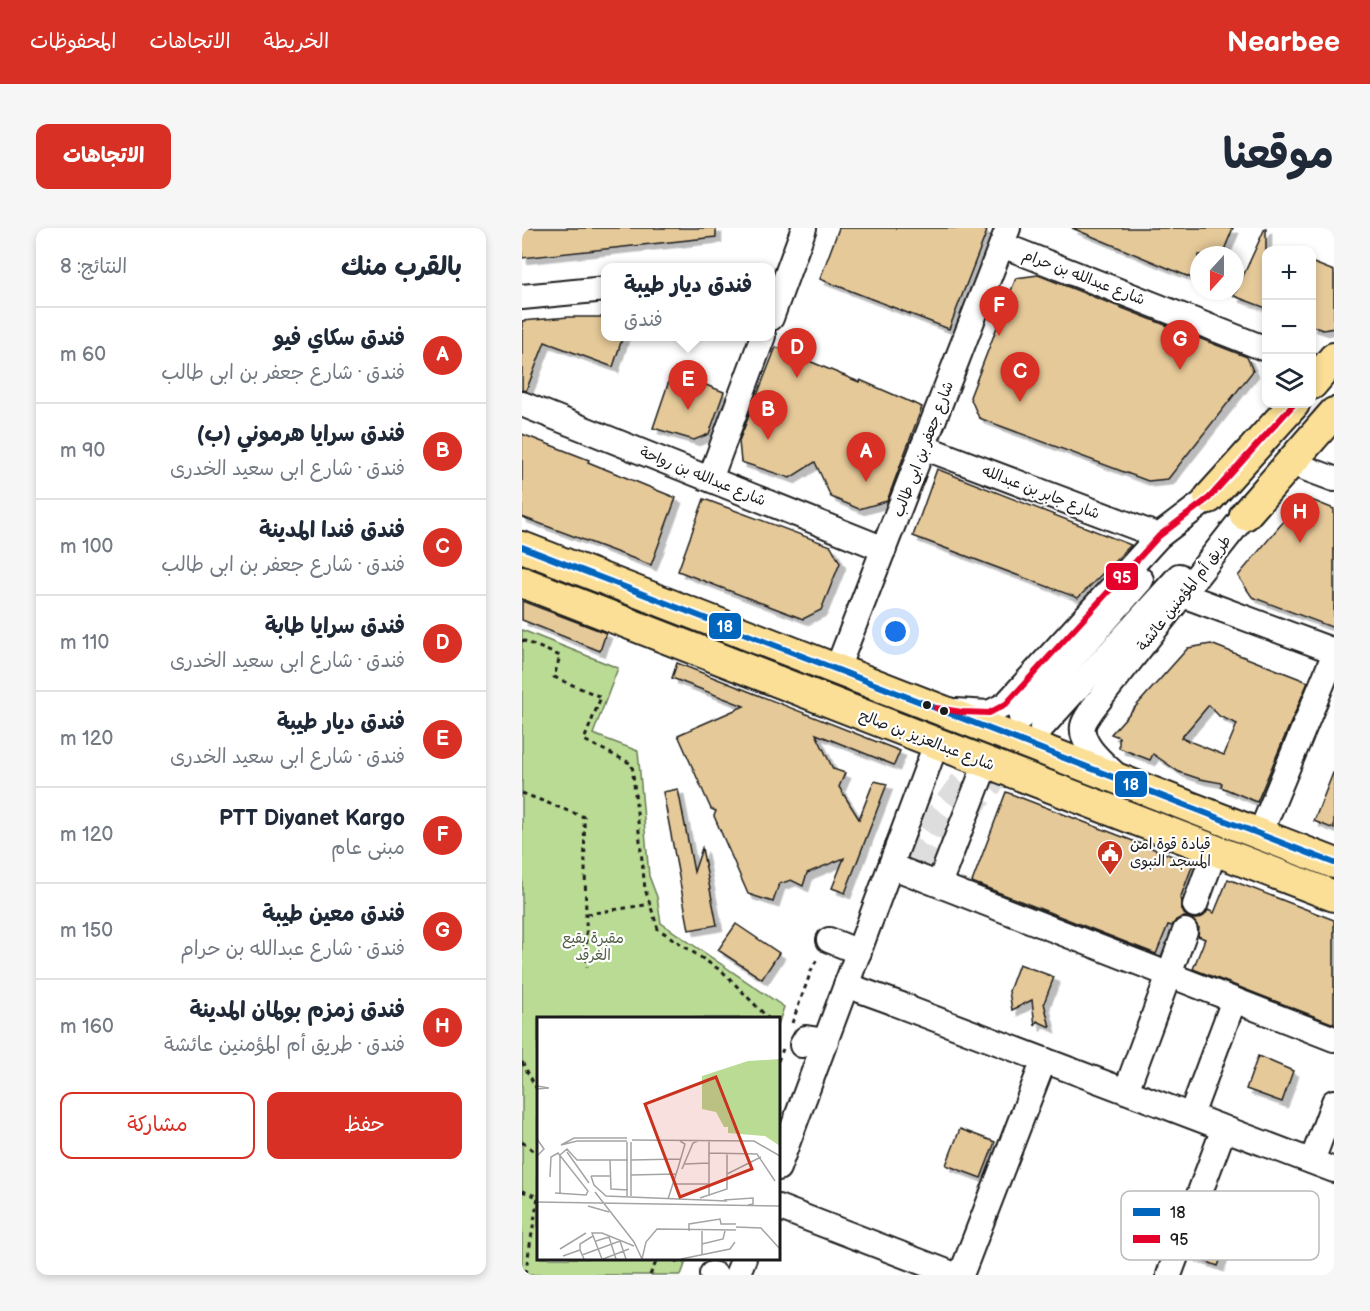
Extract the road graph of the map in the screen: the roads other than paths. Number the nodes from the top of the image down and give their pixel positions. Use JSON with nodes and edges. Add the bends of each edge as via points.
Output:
{"nodes":[{"id":1,"x":804,"y":228,"type":"edge"},
{"id":2,"x":1005,"y":237,"type":"edge"},
{"id":3,"x":779,"y":273,"type":"edge"},
{"id":4,"x":601,"y":289,"type":"edge"},
{"id":5,"x":775,"y":296,"type":"edge"},
{"id":6,"x":522,"y":297,"type":"edge"},
{"id":7,"x":761,"y":341,"type":"edge"},
{"id":8,"x":1262,"y":347,"type":"edge"},
{"id":9,"x":522,"y":404,"type":"edge"},
{"id":10,"x":1290,"y":408,"type":"edge"},
{"id":11,"x":1334,"y":413,"type":"edge"},
{"id":12,"x":923,"y":447,"type":"junction"},
{"id":13,"x":1291,"y":463,"type":"junction"},
{"id":14,"x":710,"y":479,"type":"junction"},
{"id":15,"x":1334,"y":479,"type":"edge"},
{"id":16,"x":1209,"y":498,"type":"junction"},
{"id":17,"x":1245,"y":515,"type":"junction"},
{"id":18,"x":1159,"y":536,"type":"junction"},
{"id":19,"x":522,"y":547,"type":"edge"},
{"id":20,"x":884,"y":549,"type":"junction"},
{"id":21,"x":522,"y":582,"type":"edge"},
{"id":22,"x":1183,"y":595,"type":"junction"},
{"id":23,"x":753,"y":637,"type":"junction"},
{"id":24,"x":1334,"y":653,"type":"edge"},
{"id":25,"x":741,"y":667,"type":"junction"},
{"id":26,"x":837,"y":669,"type":"junction"},
{"id":27,"x":891,"y":690,"type":"junction"},
{"id":28,"x":936,"y":708,"type":"junction"},
{"id":29,"x":879,"y":721,"type":"junction"},
{"id":30,"x":936,"y":744,"type":"junction"},
{"id":31,"x":986,"y":763,"type":"junction"},
{"id":32,"x":1120,"y":780,"type":"junction"},
{"id":33,"x":1260,"y":834,"type":"junction"},
{"id":34,"x":1215,"y":850,"type":"junction"},
{"id":35,"x":1334,"y":863,"type":"edge"},
{"id":36,"x":891,"y":866,"type":"junction"},
{"id":37,"x":939,"y":884,"type":"junction"},
{"id":38,"x":1334,"y":896,"type":"edge"},
{"id":39,"x":1195,"y":905,"type":"dead end"},
{"id":40,"x":1185,"y":931,"type":"dead end"},
{"id":41,"x":829,"y":940,"type":"dead end"},
{"id":42,"x":859,"y":952,"type":"junction"},
{"id":43,"x":1168,"y":974,"type":"junction"},
{"id":44,"x":846,"y":985,"type":"junction"},
{"id":45,"x":1234,"y":1000,"type":"junction"},
{"id":46,"x":1334,"y":1039,"type":"edge"},
{"id":47,"x":1044,"y":1060,"type":"junction"},
{"id":48,"x":1126,"y":1091,"type":"junction"},
{"id":49,"x":1334,"y":1102,"type":"edge"},
{"id":50,"x":1191,"y":1115,"type":"junction"},
{"id":51,"x":1224,"y":1128,"type":"junction"},
{"id":52,"x":780,"y":1157,"type":"edge"},
{"id":53,"x":1323,"y":1166,"type":"edge"},
{"id":54,"x":1200,"y":1191,"type":"edge"},
{"id":55,"x":780,"y":1208,"type":"edge"},
{"id":56,"x":743,"y":1260,"type":"edge"},
{"id":57,"x":1175,"y":1260,"type":"edge"},
{"id":58,"x":737,"y":1275,"type":"edge"},
{"id":59,"x":955,"y":1275,"type":"edge"},
{"id":60,"x":961,"y":1275,"type":"edge"},
{"id":61,"x":1169,"y":1275,"type":"edge"}],
"edges":[{"from":1,"to":3,"type":"street"},
{"from":2,"to":8,"type":"street","name":"شارع عبدالله بن حرام"},
{"from":2,"to":12,"type":"street","name":"شارع جعفر بن ابى طالب"},
{"from":3,"to":5,"type":"street"},
{"from":4,"to":6,"type":"street"},
{"from":7,"to":14,"type":"street"},
{"from":9,"to":14,"type":"street","name":"شارع عبدالله بن رواحة"},
{"from":10,"to":16,"type":"main road"},
{"from":11,"to":13,"type":"main road","name":"طريق أم المؤمنين عائشة"},
{"from":12,"to":18,"type":"street","name":"شارع جابر بن عبدالله"},
{"from":12,"to":20,"type":"street","name":"شارع جعفر بن ابى طالب"},
{"from":13,"to":15,"type":"street"},
{"from":13,"to":17,"type":"main road","name":"طريق أم المؤمنين عائشة"},
{"from":14,"to":20,"type":"street","name":"شارع عبدالله بن رواحة"},
{"from":16,"to":17,"type":"street","via":[[1031,722]]},
{"from":16,"to":18,"type":"street"},
{"from":17,"to":22,"type":"street","name":"طريق أم المؤمنين عائشة"},
{"from":18,"to":28,"type":"street","via":[[1006,704],[989,713]]},
{"from":19,"to":23,"type":"main road"},
{"from":20,"to":26,"type":"street","name":"شارع جعفر بن ابى طالب"},
{"from":21,"to":25,"type":"main road","name":"شارع عبدالعزيز بن صالح"},
{"from":22,"to":24,"type":"street"},
{"from":22,"to":32,"type":"street","name":"طريق أم المؤمنين عائشة","via":[[1083,724],[1085,739]]},
{"from":23,"to":25,"type":"street"},
{"from":23,"to":26,"type":"main road"},
{"from":24,"to":33,"type":"street"},
{"from":25,"to":29,"type":"main road","name":"شارع عبدالعزيز بن صالح"},
{"from":26,"to":27,"type":"main road"},
{"from":27,"to":28,"type":"main road"},
{"from":27,"to":29,"type":"street"},
{"from":28,"to":32,"type":"main road"},
{"from":29,"to":30,"type":"main road","name":"شارع عبدالعزيز بن صالح"},
{"from":30,"to":31,"type":"main road","name":"شارع عبدالعزيز بن صالح"},
{"from":30,"to":36,"type":"street"},
{"from":31,"to":34,"type":"main road","name":"شارع عبدالعزيز بن صالح"},
{"from":31,"to":37,"type":"street"},
{"from":32,"to":33,"type":"main road"},
{"from":33,"to":35,"type":"main road"},
{"from":34,"to":38,"type":"main road","name":"شارع عبدالعزيز بن صالح"},
{"from":34,"to":39,"type":"street"},
{"from":36,"to":37,"type":"street"},
{"from":36,"to":42,"type":"street"},
{"from":37,"to":43,"type":"street"},
{"from":40,"to":43,"type":"street"},
{"from":41,"to":42,"type":"street"},
{"from":42,"to":44,"type":"street"},
{"from":43,"to":45,"type":"street"},
{"from":43,"to":48,"type":"street"},
{"from":44,"to":47,"type":"street"},
{"from":44,"to":52,"type":"street","via":[[801,1039]]},
{"from":45,"to":46,"type":"street"},
{"from":45,"to":50,"type":"street"},
{"from":47,"to":48,"type":"street"},
{"from":47,"to":60,"type":"street"},
{"from":48,"to":50,"type":"street"},
{"from":49,"to":53,"type":"street"},
{"from":50,"to":51,"type":"street"},
{"from":51,"to":53,"type":"street"},
{"from":51,"to":54,"type":"street"},
{"from":55,"to":59,"type":"street"},
{"from":56,"to":58,"type":"street"},
{"from":57,"to":61,"type":"street"}]}
